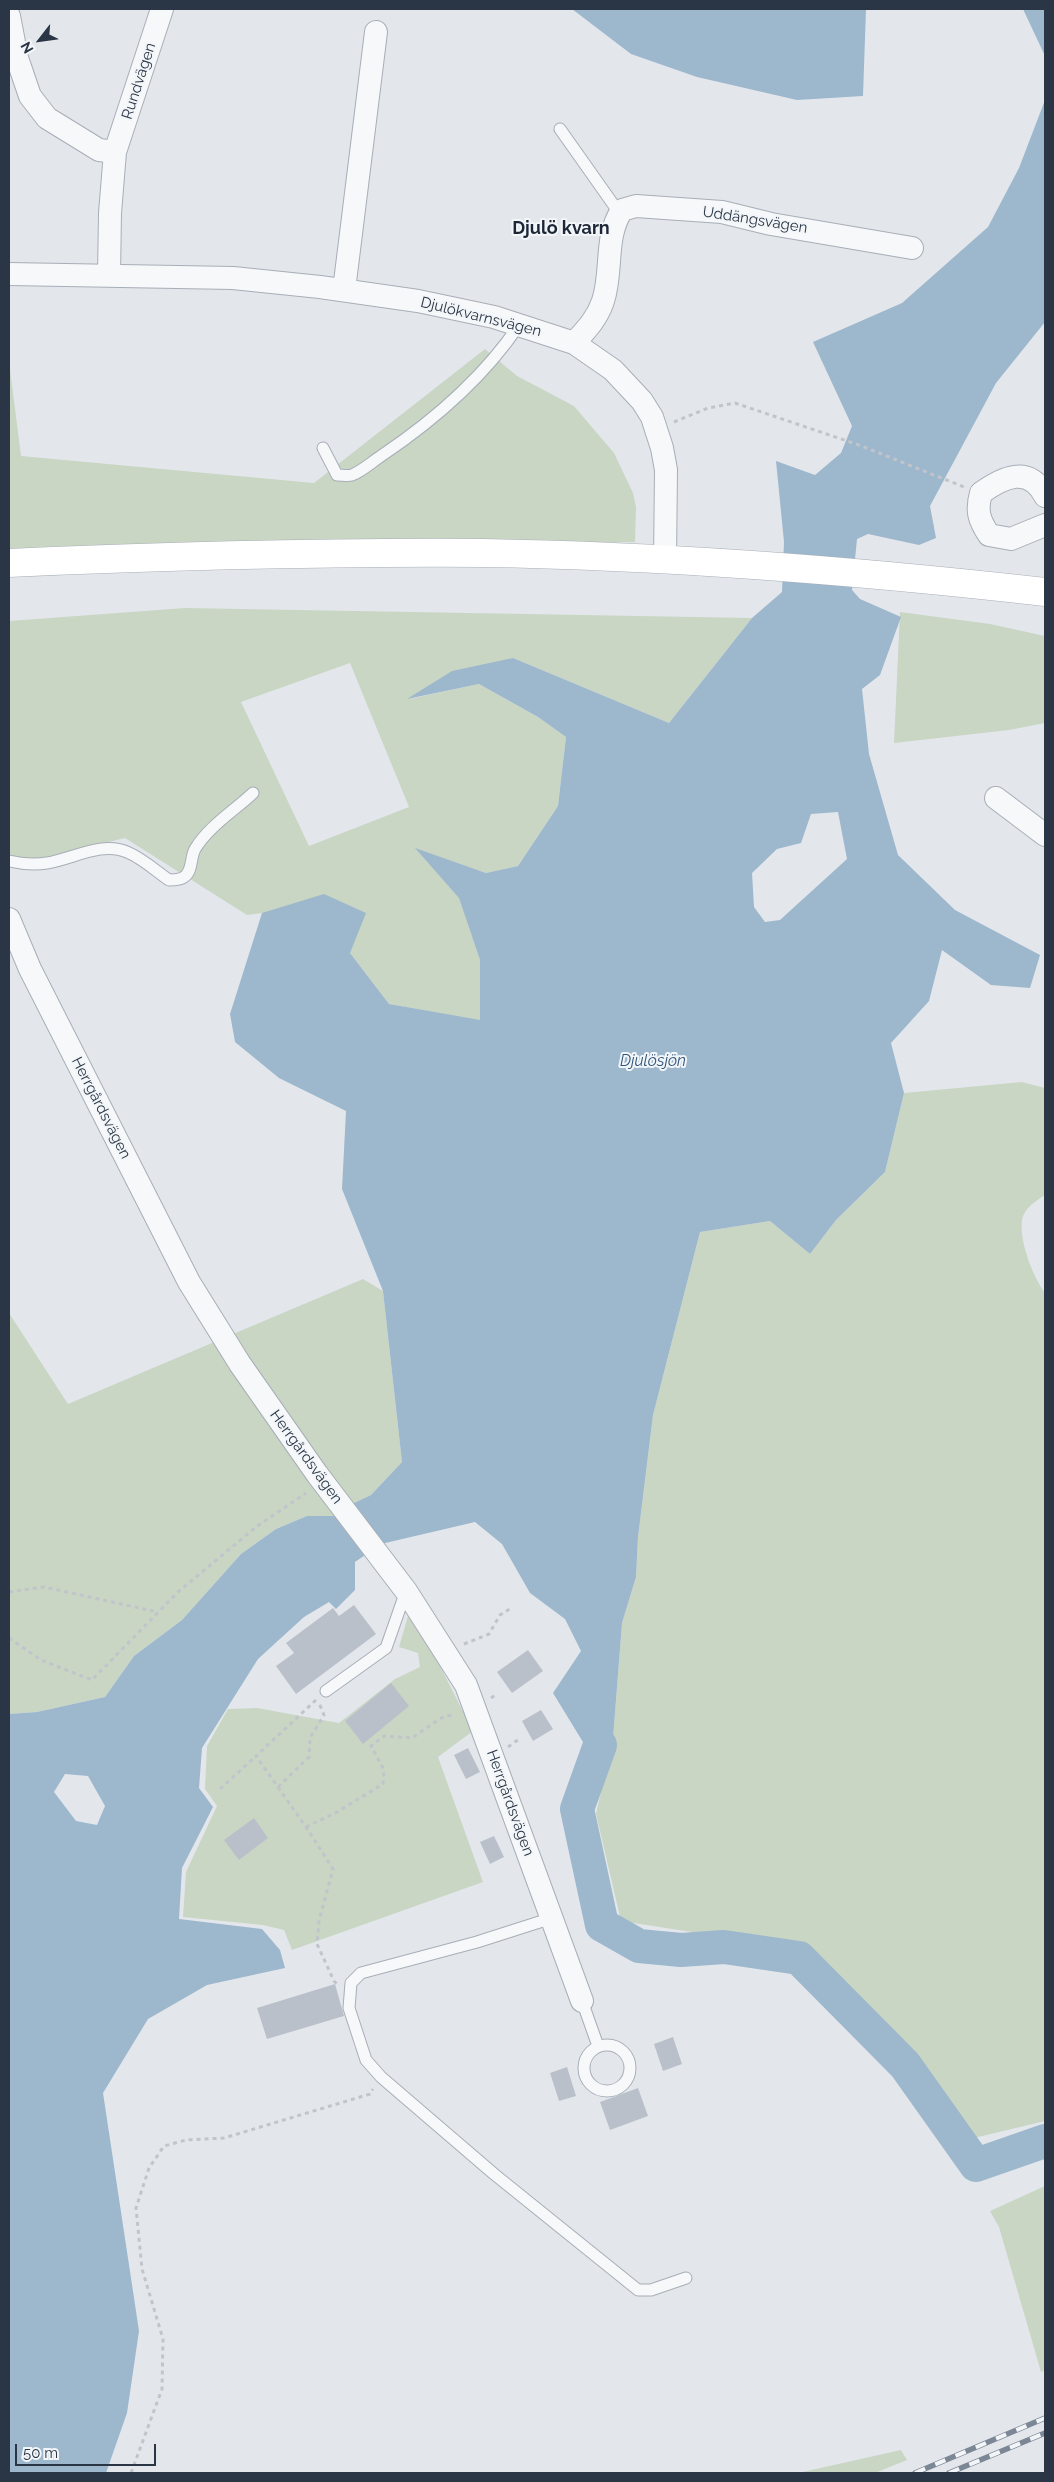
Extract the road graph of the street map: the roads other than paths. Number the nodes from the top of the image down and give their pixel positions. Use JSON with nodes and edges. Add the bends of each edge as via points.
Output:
{"nodes":[{"id":1,"x":162,"y":9,"type":"edge"},
{"id":2,"x":9,"y":16,"type":"edge"},
{"id":3,"x":376,"y":32,"type":"dead end"},
{"id":4,"x":560,"y":129,"type":"dead end"},
{"id":5,"x":115,"y":152,"type":"junction"},
{"id":6,"x":620,"y":214,"type":"junction"},
{"id":7,"x":912,"y":248,"type":"dead end"},
{"id":8,"x":9,"y":274,"type":"edge"},
{"id":9,"x":109,"y":275,"type":"junction"},
{"id":10,"x":344,"y":290,"type":"junction"},
{"id":11,"x":519,"y":325,"type":"junction"},
{"id":12,"x":574,"y":343,"type":"junction"},
{"id":13,"x":323,"y":448,"type":"dead end"},
{"id":14,"x":1045,"y":496,"type":"edge"},
{"id":15,"x":1045,"y":525,"type":"edge"},
{"id":16,"x":665,"y":560,"type":"junction"},
{"id":17,"x":9,"y":563,"type":"edge"},
{"id":18,"x":1045,"y":592,"type":"edge"},
{"id":19,"x":253,"y":793,"type":"dead end"},
{"id":20,"x":996,"y":798,"type":"dead end"},
{"id":21,"x":1045,"y":835,"type":"edge"},
{"id":22,"x":9,"y":860,"type":"edge"},
{"id":23,"x":9,"y":919,"type":"edge"},
{"id":24,"x":406,"y":1591,"type":"junction"},
{"id":25,"x":326,"y":1690,"type":"road end"},
{"id":26,"x":552,"y":1918,"type":"junction"},
{"id":27,"x":582,"y":2001,"type":"joint"},
{"id":28,"x":598,"y":2046,"type":"junction"},
{"id":29,"x":686,"y":2278,"type":"dead end"}],
"edges":[{"from":1,"to":5,"type":"street","name":"Rundvägen"},
{"from":2,"to":5,"type":"street","via":[[17,58],[30,96],[47,118],[99,150]]},
{"from":3,"to":10,"type":"street"},
{"from":4,"to":6,"type":"lane"},
{"from":5,"to":9,"type":"street","name":"Rundvägen"},
{"from":6,"to":7,"type":"street","name":"Uddängsvägen","via":[[622,210],[636,206],[722,212],[771,224]]},
{"from":6,"to":12,"type":"street","via":[[613,224],[603,300],[593,322]]},
{"from":8,"to":9,"type":"street","name":"Djulökvarnsvägen"},
{"from":9,"to":10,"type":"street","name":"Djulökvarnsvägen","via":[[233,278]]},
{"from":10,"to":11,"type":"street","name":"Djulökvarnsvägen","via":[[418,301]]},
{"from":11,"to":12,"type":"street","name":"Djulökvarnsvägen"},
{"from":11,"to":13,"type":"lane","via":[[498,355],[434,416],[351,476],[337,475]]},
{"from":12,"to":16,"type":"street","name":"Djulökvarnsvägen","via":[[612,370],[636,394],[657,430],[666,470]]},
{"from":14,"to":15,"type":"street","via":[[1029,479],[1016,475],[999,480],[981,493],[978,506],[978,519],[989,535],[1011,539]]},
{"from":16,"to":17,"type":"main road","via":[[327,553]]},
{"from":16,"to":18,"type":"main road","via":[[929,579]]},
{"from":19,"to":22,"type":"lane","via":[[220,820],[196,847],[189,872],[177,880],[169,880],[128,852],[116,849],[104,848],[48,863],[24,864]]},
{"from":20,"to":21,"type":"street"},
{"from":23,"to":24,"type":"street","name":"Herrgårdsvägen","via":[[30,970],[190,1282],[240,1364],[323,1482]]},
{"from":24,"to":25,"type":"lane","via":[[386,1648]]},
{"from":24,"to":26,"type":"street","name":"Herrgårdsvägen","via":[[466,1685]]},
{"from":26,"to":27,"type":"street","name":"Herrgårdsvägen"},
{"from":26,"to":29,"type":"lane","via":[[361,1973],[351,1983],[349,2008],[366,2060],[381,2078],[494,2174],[638,2290],[651,2290]]},
{"from":27,"to":28,"type":"lane"},
{"from":28,"to":28,"type":"lane","via":[[614,2044],[628,2057],[629,2075],[617,2089],[598,2090],[584,2078],[584,2059]]}]}
